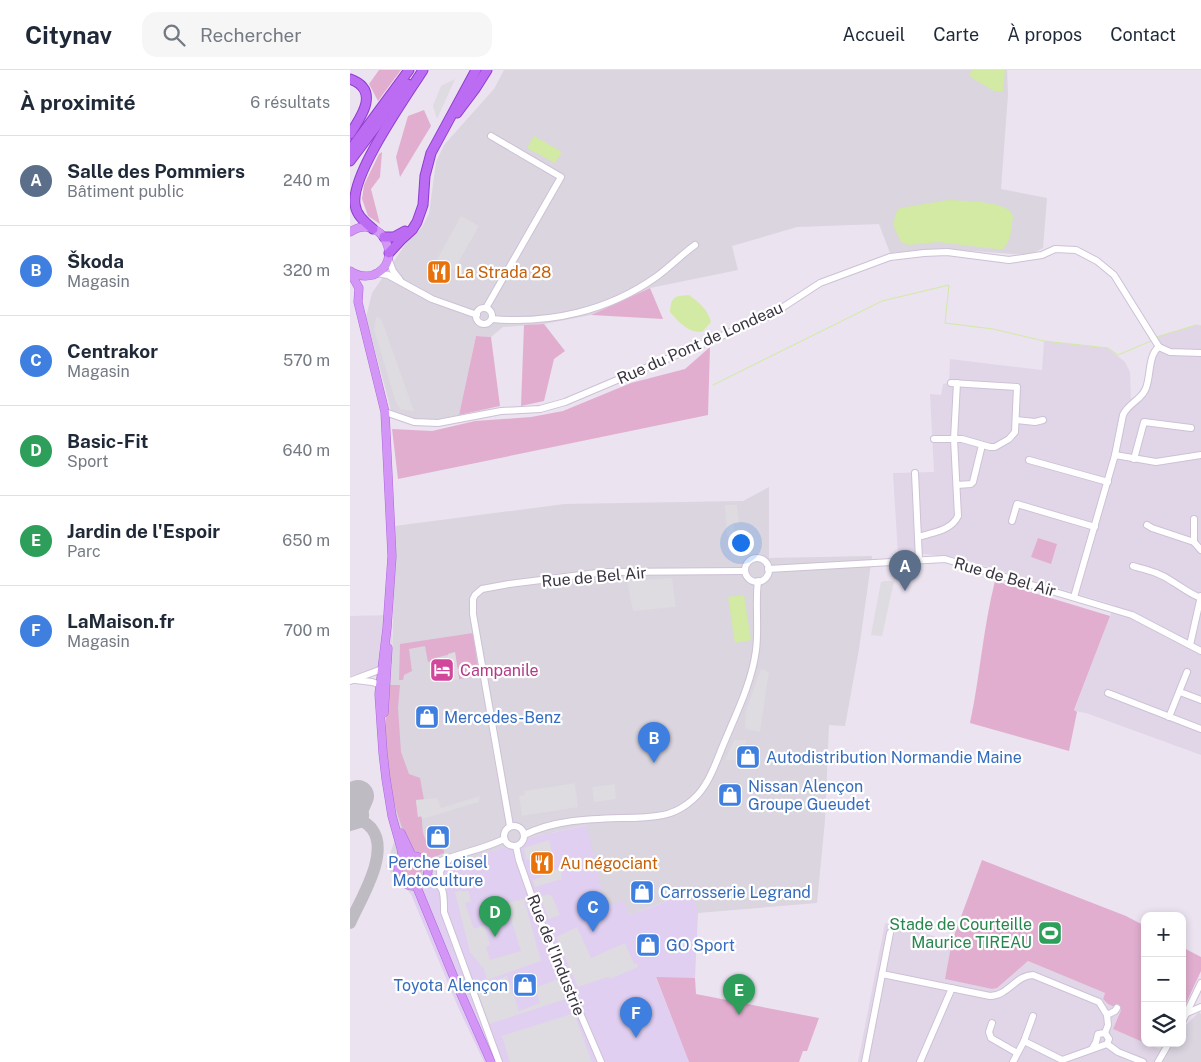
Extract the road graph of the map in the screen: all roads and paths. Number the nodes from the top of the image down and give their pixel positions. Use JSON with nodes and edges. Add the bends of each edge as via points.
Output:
{"nodes":[{"id":1,"x":409,"y":70,"type":"edge"},
{"id":2,"x":418,"y":70,"type":"edge"},
{"id":3,"x":423,"y":70,"type":"edge"},
{"id":4,"x":476,"y":70,"type":"edge"},
{"id":5,"x":487,"y":70,"type":"edge"},
{"id":6,"x":350,"y":79,"type":"edge"},
{"id":7,"x":448,"y":122,"type":"junction"},
{"id":8,"x":350,"y":134,"type":"edge"},
{"id":9,"x":491,"y":136,"type":"dead end"},
{"id":10,"x":350,"y":150,"type":"edge"},
{"id":11,"x":350,"y":161,"type":"edge"},
{"id":12,"x":418,"y":222,"type":"junction"},
{"id":13,"x":373,"y":229,"type":"junction"},
{"id":14,"x":351,"y":230,"type":"edge"},
{"id":15,"x":384,"y":237,"type":"junction"},
{"id":16,"x":695,"y":245,"type":"dead end"},
{"id":17,"x":389,"y":256,"type":"junction"},
{"id":18,"x":350,"y":271,"type":"edge"},
{"id":19,"x":373,"y":274,"type":"junction"},
{"id":20,"x":405,"y":284,"type":"junction"},
{"id":21,"x":360,"y":308,"type":"junction"},
{"id":22,"x":486,"y":308,"type":"junction"},
{"id":23,"x":477,"y":315,"type":"junction"},
{"id":24,"x":492,"y":319,"type":"junction"},
{"id":25,"x":1160,"y":347,"type":"junction"},
{"id":26,"x":1201,"y":353,"type":"edge"},
{"id":27,"x":385,"y":412,"type":"junction"},
{"id":28,"x":1016,"y":420,"type":"junction"},
{"id":29,"x":1043,"y":420,"type":"dead end"},
{"id":30,"x":1191,"y":428,"type":"dead end"},
{"id":31,"x":934,"y":439,"type":"dead end"},
{"id":32,"x":954,"y":439,"type":"junction"},
{"id":33,"x":982,"y":445,"type":"junction"},
{"id":34,"x":1116,"y":455,"type":"junction"},
{"id":35,"x":1201,"y":455,"type":"edge"},
{"id":36,"x":1134,"y":459,"type":"junction"},
{"id":37,"x":1029,"y":460,"type":"dead end"},
{"id":38,"x":915,"y":473,"type":"dead end"},
{"id":39,"x":1108,"y":482,"type":"junction"},
{"id":40,"x":957,"y":485,"type":"junction"},
{"id":41,"x":1194,"y":519,"type":"dead end"},
{"id":42,"x":1012,"y":521,"type":"dead end"},
{"id":43,"x":1147,"y":525,"type":"dead end"},
{"id":44,"x":1095,"y":527,"type":"junction"},
{"id":45,"x":919,"y":537,"type":"junction"},
{"id":46,"x":1194,"y":542,"type":"junction"},
{"id":47,"x":1201,"y":550,"type":"edge"},
{"id":48,"x":919,"y":560,"type":"junction"},
{"id":49,"x":1133,"y":566,"type":"dead end"},
{"id":50,"x":768,"y":569,"type":"junction"},
{"id":51,"x":745,"y":571,"type":"junction"},
{"id":52,"x":758,"y":581,"type":"junction"},
{"id":53,"x":1074,"y":597,"type":"junction"},
{"id":54,"x":1201,"y":597,"type":"edge"},
{"id":55,"x":388,"y":628,"type":"junction"},
{"id":56,"x":1190,"y":645,"type":"junction"},
{"id":57,"x":1201,"y":651,"type":"edge"},
{"id":58,"x":382,"y":670,"type":"junction"},
{"id":59,"x":1187,"y":672,"type":"dead end"},
{"id":60,"x":352,"y":681,"type":"edge"},
{"id":61,"x":384,"y":688,"type":"junction"},
{"id":62,"x":1180,"y":692,"type":"junction"},
{"id":63,"x":1108,"y":693,"type":"dead end"},
{"id":64,"x":1201,"y":700,"type":"edge"},
{"id":65,"x":1169,"y":716,"type":"junction"},
{"id":66,"x":1201,"y":729,"type":"edge"},
{"id":67,"x":390,"y":802,"type":"junction"},
{"id":68,"x":510,"y":826,"type":"junction"},
{"id":69,"x":519,"y":827,"type":"junction"},
{"id":70,"x":539,"y":828,"type":"junction"},
{"id":71,"x":524,"y":835,"type":"junction"},
{"id":72,"x":504,"y":839,"type":"junction"},
{"id":73,"x":516,"y":846,"type":"junction"},
{"id":74,"x":412,"y":856,"type":"junction"},
{"id":75,"x":451,"y":858,"type":"junction"},
{"id":76,"x":403,"y":860,"type":"junction"},
{"id":77,"x":427,"y":871,"type":"junction"},
{"id":78,"x":416,"y":885,"type":"junction"},
{"id":79,"x":442,"y":889,"type":"junction"},
{"id":80,"x":890,"y":933,"type":"dead end"},
{"id":81,"x":882,"y":974,"type":"junction"},
{"id":82,"x":1201,"y":983,"type":"edge"},
{"id":83,"x":952,"y":988,"type":"junction"},
{"id":84,"x":1201,"y":1007,"type":"edge"},
{"id":85,"x":1117,"y":1008,"type":"dead end"},
{"id":86,"x":1187,"y":1013,"type":"joint"},
{"id":87,"x":1107,"y":1015,"type":"junction"},
{"id":88,"x":1033,"y":1016,"type":"dead end"},
{"id":89,"x":992,"y":1023,"type":"dead end"},
{"id":90,"x":1105,"y":1033,"type":"junction"},
{"id":91,"x":1024,"y":1041,"type":"junction"},
{"id":92,"x":1102,"y":1044,"type":"junction"},
{"id":93,"x":1167,"y":1047,"type":"edge"},
{"id":94,"x":1017,"y":1053,"type":"junction"},
{"id":95,"x":491,"y":1062,"type":"edge"},
{"id":96,"x":500,"y":1062,"type":"edge"},
{"id":97,"x":601,"y":1062,"type":"edge"},
{"id":98,"x":865,"y":1062,"type":"edge"},
{"id":99,"x":920,"y":1062,"type":"edge"},
{"id":100,"x":1012,"y":1062,"type":"edge"},
{"id":101,"x":1143,"y":1062,"type":"edge"},
{"id":102,"x":1158,"y":1062,"type":"edge"}],
"edges":[{"from":1,"to":10,"type":"highway"},
{"from":2,"to":11,"type":"highway"},
{"from":3,"to":13,"type":"highway","via":[[373,150],[356,190],[355,205]]},
{"from":4,"to":7,"type":"highway"},
{"from":5,"to":7,"type":"highway"},
{"from":6,"to":8,"type":"highway","via":[[360,85],[366,96],[366,105]]},
{"from":7,"to":12,"type":"highway","via":[[427,162]]},
{"from":9,"to":22,"type":"street","via":[[562,177]]},
{"from":12,"to":15,"type":"highway","via":[[394,236]]},
{"from":12,"to":17,"type":"highway"},
{"from":13,"to":14,"type":"main road"},
{"from":13,"to":15,"type":"main road"},
{"from":15,"to":17,"type":"main road"},
{"from":16,"to":24,"type":"street","via":[[658,276],[608,304],[545,320]]},
{"from":17,"to":19,"type":"main road","via":[[384,266]]},
{"from":17,"to":20,"type":"street","via":[[393,271]]},
{"from":18,"to":19,"type":"main road","via":[[360,276]]},
{"from":18,"to":21,"type":"main road","via":[[359,288]]},
{"from":19,"to":20,"type":"street","via":[[385,274]]},
{"from":19,"to":21,"type":"main road","via":[[365,284]]},
{"from":20,"to":23,"type":"street","via":[[432,299]]},
{"from":21,"to":27,"type":"main road"},
{"from":22,"to":23,"type":"street"},
{"from":22,"to":24,"type":"street","via":[[491,311]]},
{"from":23,"to":24,"type":"street","via":[[483,324]]},
{"from":25,"to":26,"type":"street","via":[[1170,352]]},
{"from":25,"to":27,"type":"street","name":"Rue du Pont de Londeau","via":[[1114,275],[1076,250],[1055,249],[1042,255],[1008,260],[947,252],[924,253],[890,257],[820,284],[771,314],[565,402],[540,409],[501,411],[438,423],[414,422]]},
{"from":25,"to":34,"type":"street","via":[[1153,353],[1144,394],[1125,410]]},
{"from":27,"to":55,"type":"main road","via":[[392,556]]},
{"from":28,"to":29,"type":"street"},
{"from":28,"to":32,"type":"street","via":[[1017,387],[954,383]]},
{"from":28,"to":33,"type":"street","via":[[1009,439],[995,447]]},
{"from":30,"to":36,"type":"street","via":[[1144,422]]},
{"from":31,"to":32,"type":"street"},
{"from":32,"to":33,"type":"street"},
{"from":32,"to":40,"type":"street"},
{"from":33,"to":40,"type":"street","via":[[973,482]]},
{"from":34,"to":36,"type":"street"},
{"from":34,"to":39,"type":"street"},
{"from":35,"to":36,"type":"street","via":[[1156,462]]},
{"from":37,"to":39,"type":"street"},
{"from":38,"to":45,"type":"street"},
{"from":39,"to":44,"type":"street"},
{"from":40,"to":45,"type":"street","via":[[956,520],[946,528]]},
{"from":41,"to":46,"type":"street"},
{"from":42,"to":44,"type":"street","via":[[1017,504]]},
{"from":43,"to":46,"type":"street"},
{"from":44,"to":53,"type":"street"},
{"from":45,"to":48,"type":"street"},
{"from":46,"to":47,"type":"street"},
{"from":48,"to":50,"type":"street","name":"Rue de Bel Air"},
{"from":48,"to":53,"type":"street","name":"Rue de Bel Air","via":[[945,559]]},
{"from":49,"to":54,"type":"street","via":[[1157,572],[1191,595]]},
{"from":50,"to":51,"type":"street","via":[[766,562],[755,558],[746,564]]},
{"from":50,"to":52,"type":"street","via":[[766,576]]},
{"from":51,"to":52,"type":"street","via":[[748,578]]},
{"from":51,"to":68,"type":"street","name":"Rue de Bel Air","via":[[605,572],[509,584],[482,590],[475,595],[474,614]]},
{"from":52,"to":70,"type":"street","via":[[753,666],[706,785],[687,804],[662,815],[592,819]]},
{"from":53,"to":56,"type":"street","name":"Rue de Bel Air","via":[[1132,615]]},
{"from":54,"to":56,"type":"street"},
{"from":55,"to":58,"type":"main road"},
{"from":55,"to":61,"type":"main road"},
{"from":56,"to":57,"type":"street","name":"Rue de Bel Air"},
{"from":58,"to":60,"type":"street"},
{"from":58,"to":61,"type":"main road","via":[[386,670]]},
{"from":59,"to":62,"type":"street"},
{"from":60,"to":61,"type":"street","via":[[372,682]]},
{"from":61,"to":67,"type":"main road","via":[[379,694]]},
{"from":62,"to":64,"type":"street"},
{"from":62,"to":65,"type":"street"},
{"from":63,"to":65,"type":"street"},
{"from":65,"to":66,"type":"street"},
{"from":67,"to":74,"type":"main road"},
{"from":67,"to":76,"type":"main road"},
{"from":68,"to":69,"type":"street"},
{"from":68,"to":72,"type":"street","via":[[505,830]]},
{"from":69,"to":70,"type":"street"},
{"from":69,"to":71,"type":"street"},
{"from":70,"to":71,"type":"street"},
{"from":71,"to":73,"type":"street"},
{"from":72,"to":73,"type":"street"},
{"from":72,"to":75,"type":"street"},
{"from":73,"to":97,"type":"street","name":"Rue de l'Industrie","via":[[540,920]]},
{"from":74,"to":76,"type":"main road"},
{"from":74,"to":77,"type":"main road","via":[[422,859]]},
{"from":75,"to":77,"type":"street"},
{"from":75,"to":79,"type":"street","via":[[440,871]]},
{"from":76,"to":78,"type":"main road","via":[[398,870],[400,879],[407,885]]},
{"from":77,"to":78,"type":"main road","via":[[421,883]]},
{"from":77,"to":79,"type":"street"},
{"from":78,"to":95,"type":"main road"},
{"from":79,"to":96,"type":"street","via":[[444,912]]},
{"from":80,"to":81,"type":"street"},
{"from":81,"to":83,"type":"street"},
{"from":81,"to":98,"type":"street"},
{"from":82,"to":86,"type":"street"},
{"from":83,"to":87,"type":"street","via":[[996,996],[1024,977],[1033,975],[1099,1002]]},
{"from":83,"to":99,"type":"street"},
{"from":84,"to":86,"type":"street"},
{"from":85,"to":87,"type":"street"},
{"from":87,"to":90,"type":"street"},
{"from":88,"to":91,"type":"street"},
{"from":89,"to":94,"type":"street","via":[[991,1038]]},
{"from":90,"to":92,"type":"street","via":[[1110,1039]]},
{"from":90,"to":92,"type":"street","via":[[1098,1034]]},
{"from":91,"to":92,"type":"street","via":[[1062,1060]]},
{"from":91,"to":94,"type":"street"},
{"from":92,"to":101,"type":"street"},
{"from":93,"to":102,"type":"street"},
{"from":94,"to":100,"type":"street"}]}
